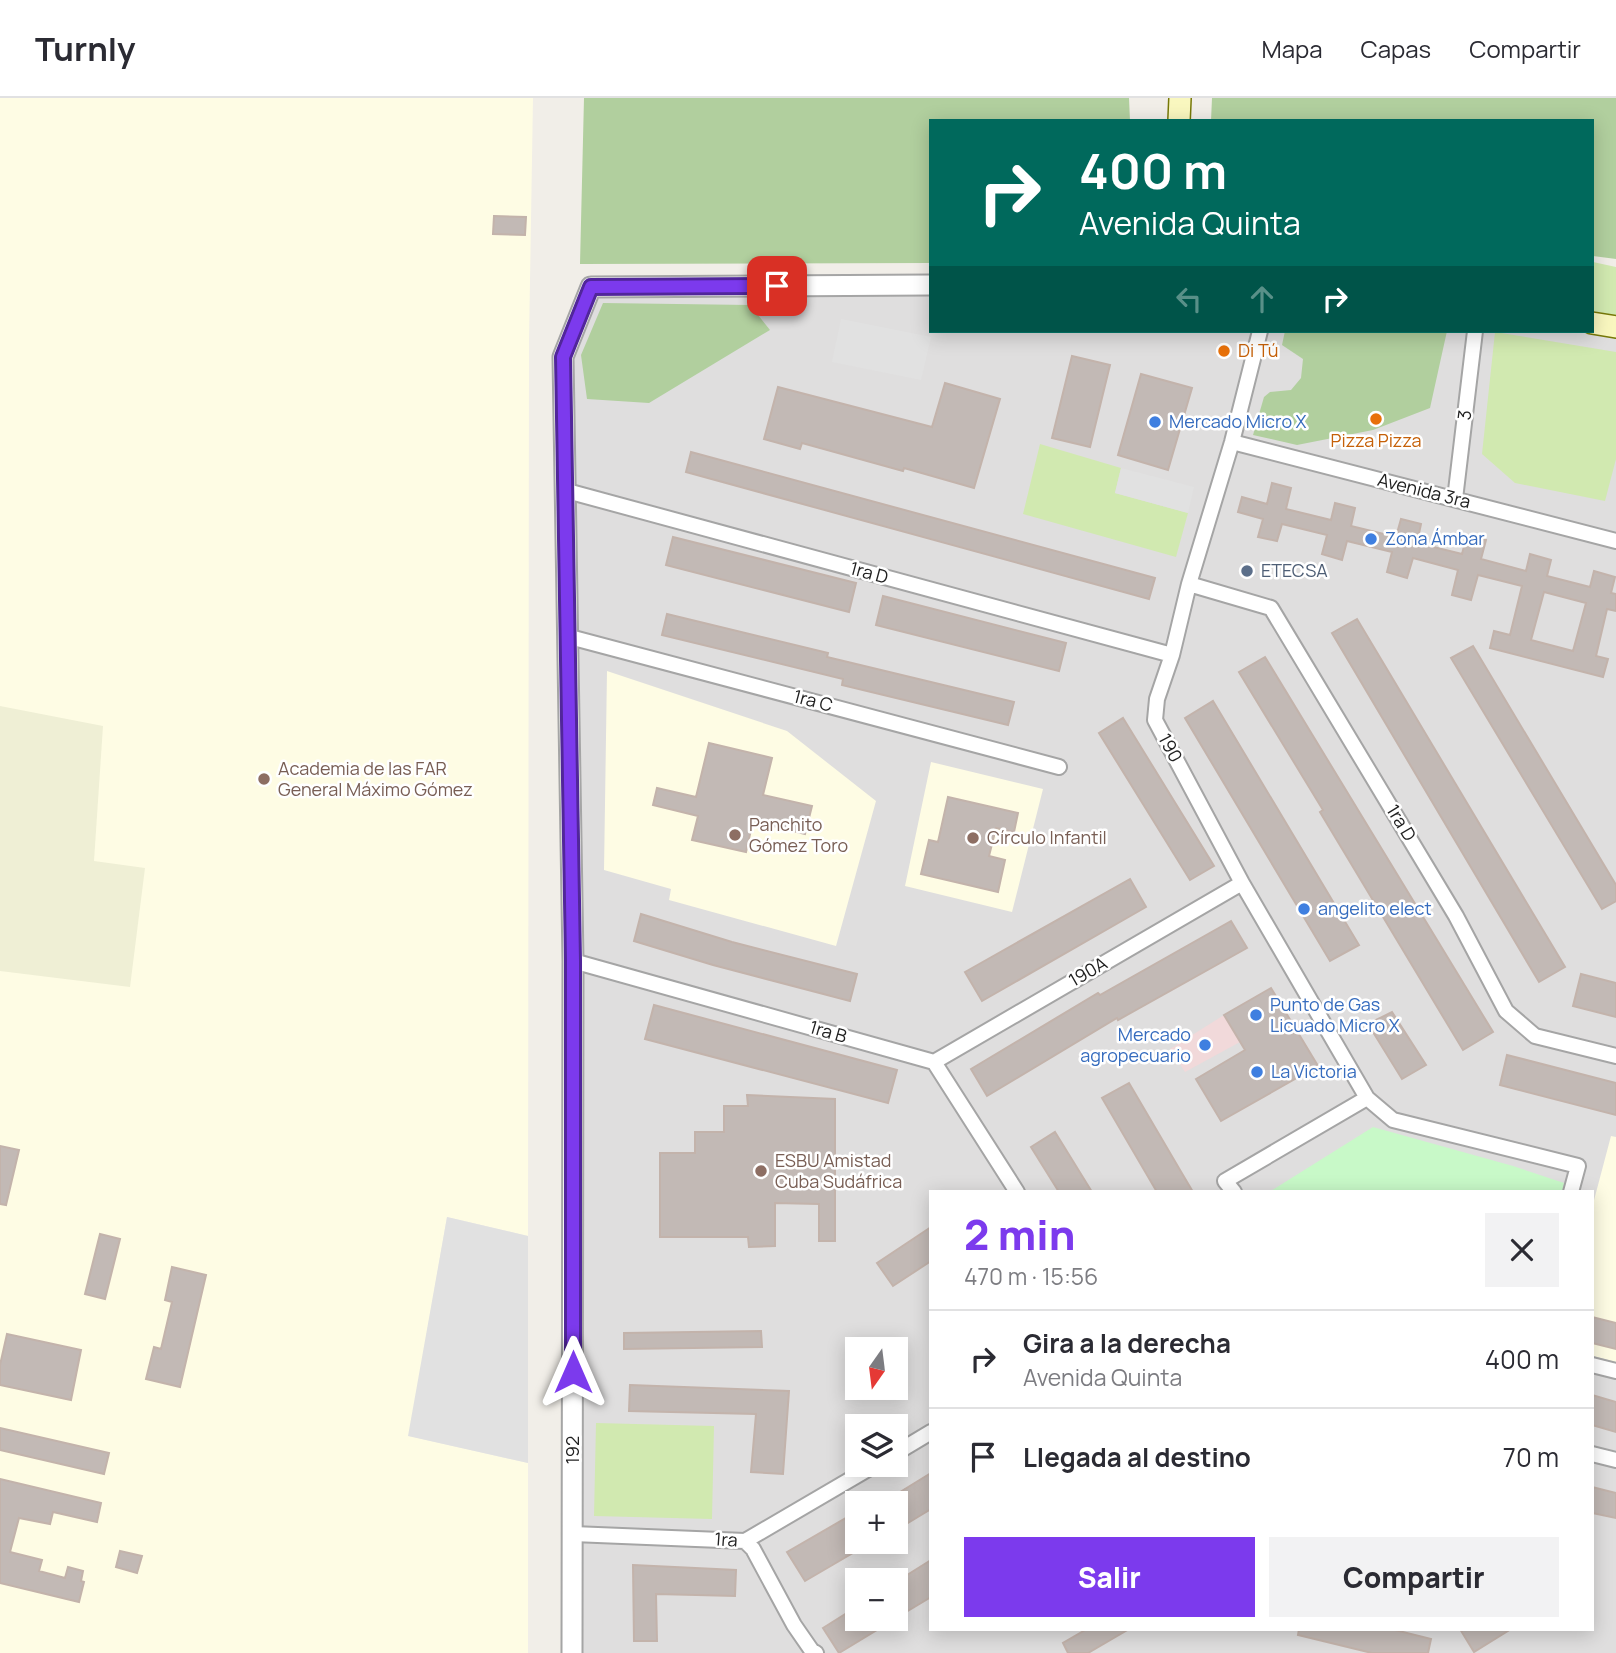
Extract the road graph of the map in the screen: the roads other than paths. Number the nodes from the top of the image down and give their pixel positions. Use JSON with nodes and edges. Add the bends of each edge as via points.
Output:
{"nodes":[{"id":1,"x":1180,"y":98,"type":"edge"},
{"id":2,"x":1179,"y":119,"type":"edge"},
{"id":3,"x":929,"y":285,"type":"edge"},
{"id":4,"x":1594,"y":323,"type":"edge"},
{"id":5,"x":1616,"y":327,"type":"edge"},
{"id":6,"x":1259,"y":333,"type":"edge"},
{"id":7,"x":1475,"y":333,"type":"edge"},
{"id":8,"x":1232,"y":442,"type":"junction"},
{"id":9,"x":567,"y":491,"type":"junction"},
{"id":10,"x":1455,"y":499,"type":"junction"},
{"id":11,"x":1616,"y":541,"type":"edge"},
{"id":12,"x":1189,"y":584,"type":"junction"},
{"id":13,"x":566,"y":636,"type":"junction"},
{"id":14,"x":1172,"y":655,"type":"junction"},
{"id":15,"x":1059,"y":767,"type":"dead end"},
{"id":16,"x":1242,"y":883,"type":"junction"},
{"id":17,"x":573,"y":961,"type":"junction"},
{"id":18,"x":1616,"y":1056,"type":"edge"},
{"id":19,"x":934,"y":1062,"type":"junction"},
{"id":20,"x":1367,"y":1098,"type":"junction"},
{"id":21,"x":1016,"y":1190,"type":"edge"},
{"id":22,"x":1232,"y":1190,"type":"edge"},
{"id":23,"x":1572,"y":1190,"type":"edge"},
{"id":24,"x":1594,"y":1366,"type":"edge"},
{"id":25,"x":1616,"y":1371,"type":"edge"},
{"id":26,"x":929,"y":1433,"type":"edge"},
{"id":27,"x":908,"y":1445,"type":"edge"},
{"id":28,"x":1594,"y":1454,"type":"edge"},
{"id":29,"x":1616,"y":1460,"type":"edge"},
{"id":30,"x":854,"y":1477,"type":"edge"},
{"id":31,"x":573,"y":1534,"type":"junction"},
{"id":32,"x":745,"y":1541,"type":"junction"},
{"id":33,"x":572,"y":1653,"type":"edge"},
{"id":34,"x":816,"y":1653,"type":"edge"}],
"edges":[{"from":1,"to":2,"type":"main road"},
{"from":3,"to":9,"type":"street","name":"192","via":[[591,287],[563,357]]},
{"from":4,"to":5,"type":"main road"},
{"from":6,"to":8,"type":"street","name":"190"},
{"from":7,"to":10,"type":"street","name":"3"},
{"from":8,"to":10,"type":"street","name":"Avenida 3ra"},
{"from":8,"to":12,"type":"street","name":"190"},
{"from":9,"to":13,"type":"street","name":"192"},
{"from":9,"to":14,"type":"street","name":"1ra D"},
{"from":10,"to":11,"type":"street","name":"Avenida 3ra"},
{"from":12,"to":14,"type":"street","name":"190"},
{"from":12,"to":18,"type":"street","name":"1ra D","via":[[1271,608],[1456,916],[1507,1011],[1535,1036]]},
{"from":13,"to":15,"type":"street","name":"1ra C"},
{"from":13,"to":17,"type":"street","name":"192"},
{"from":14,"to":16,"type":"street","name":"190","via":[[1154,720]]},
{"from":16,"to":19,"type":"street","name":"190A"},
{"from":16,"to":20,"type":"street","name":"190"},
{"from":17,"to":19,"type":"street","name":"1ra B"},
{"from":17,"to":31,"type":"street","name":"192"},
{"from":19,"to":21,"type":"street"},
{"from":20,"to":22,"type":"street","via":[[1225,1181]]},
{"from":20,"to":23,"type":"street","name":"190","via":[[1393,1120],[1578,1166]]},
{"from":24,"to":25,"type":"street"},
{"from":26,"to":27,"type":"street"},
{"from":28,"to":29,"type":"street"},
{"from":30,"to":32,"type":"street"},
{"from":31,"to":32,"type":"street","name":"1ra"},
{"from":31,"to":33,"type":"street","name":"192"},
{"from":32,"to":34,"type":"street","name":"1ra","via":[[794,1625]]}]}
